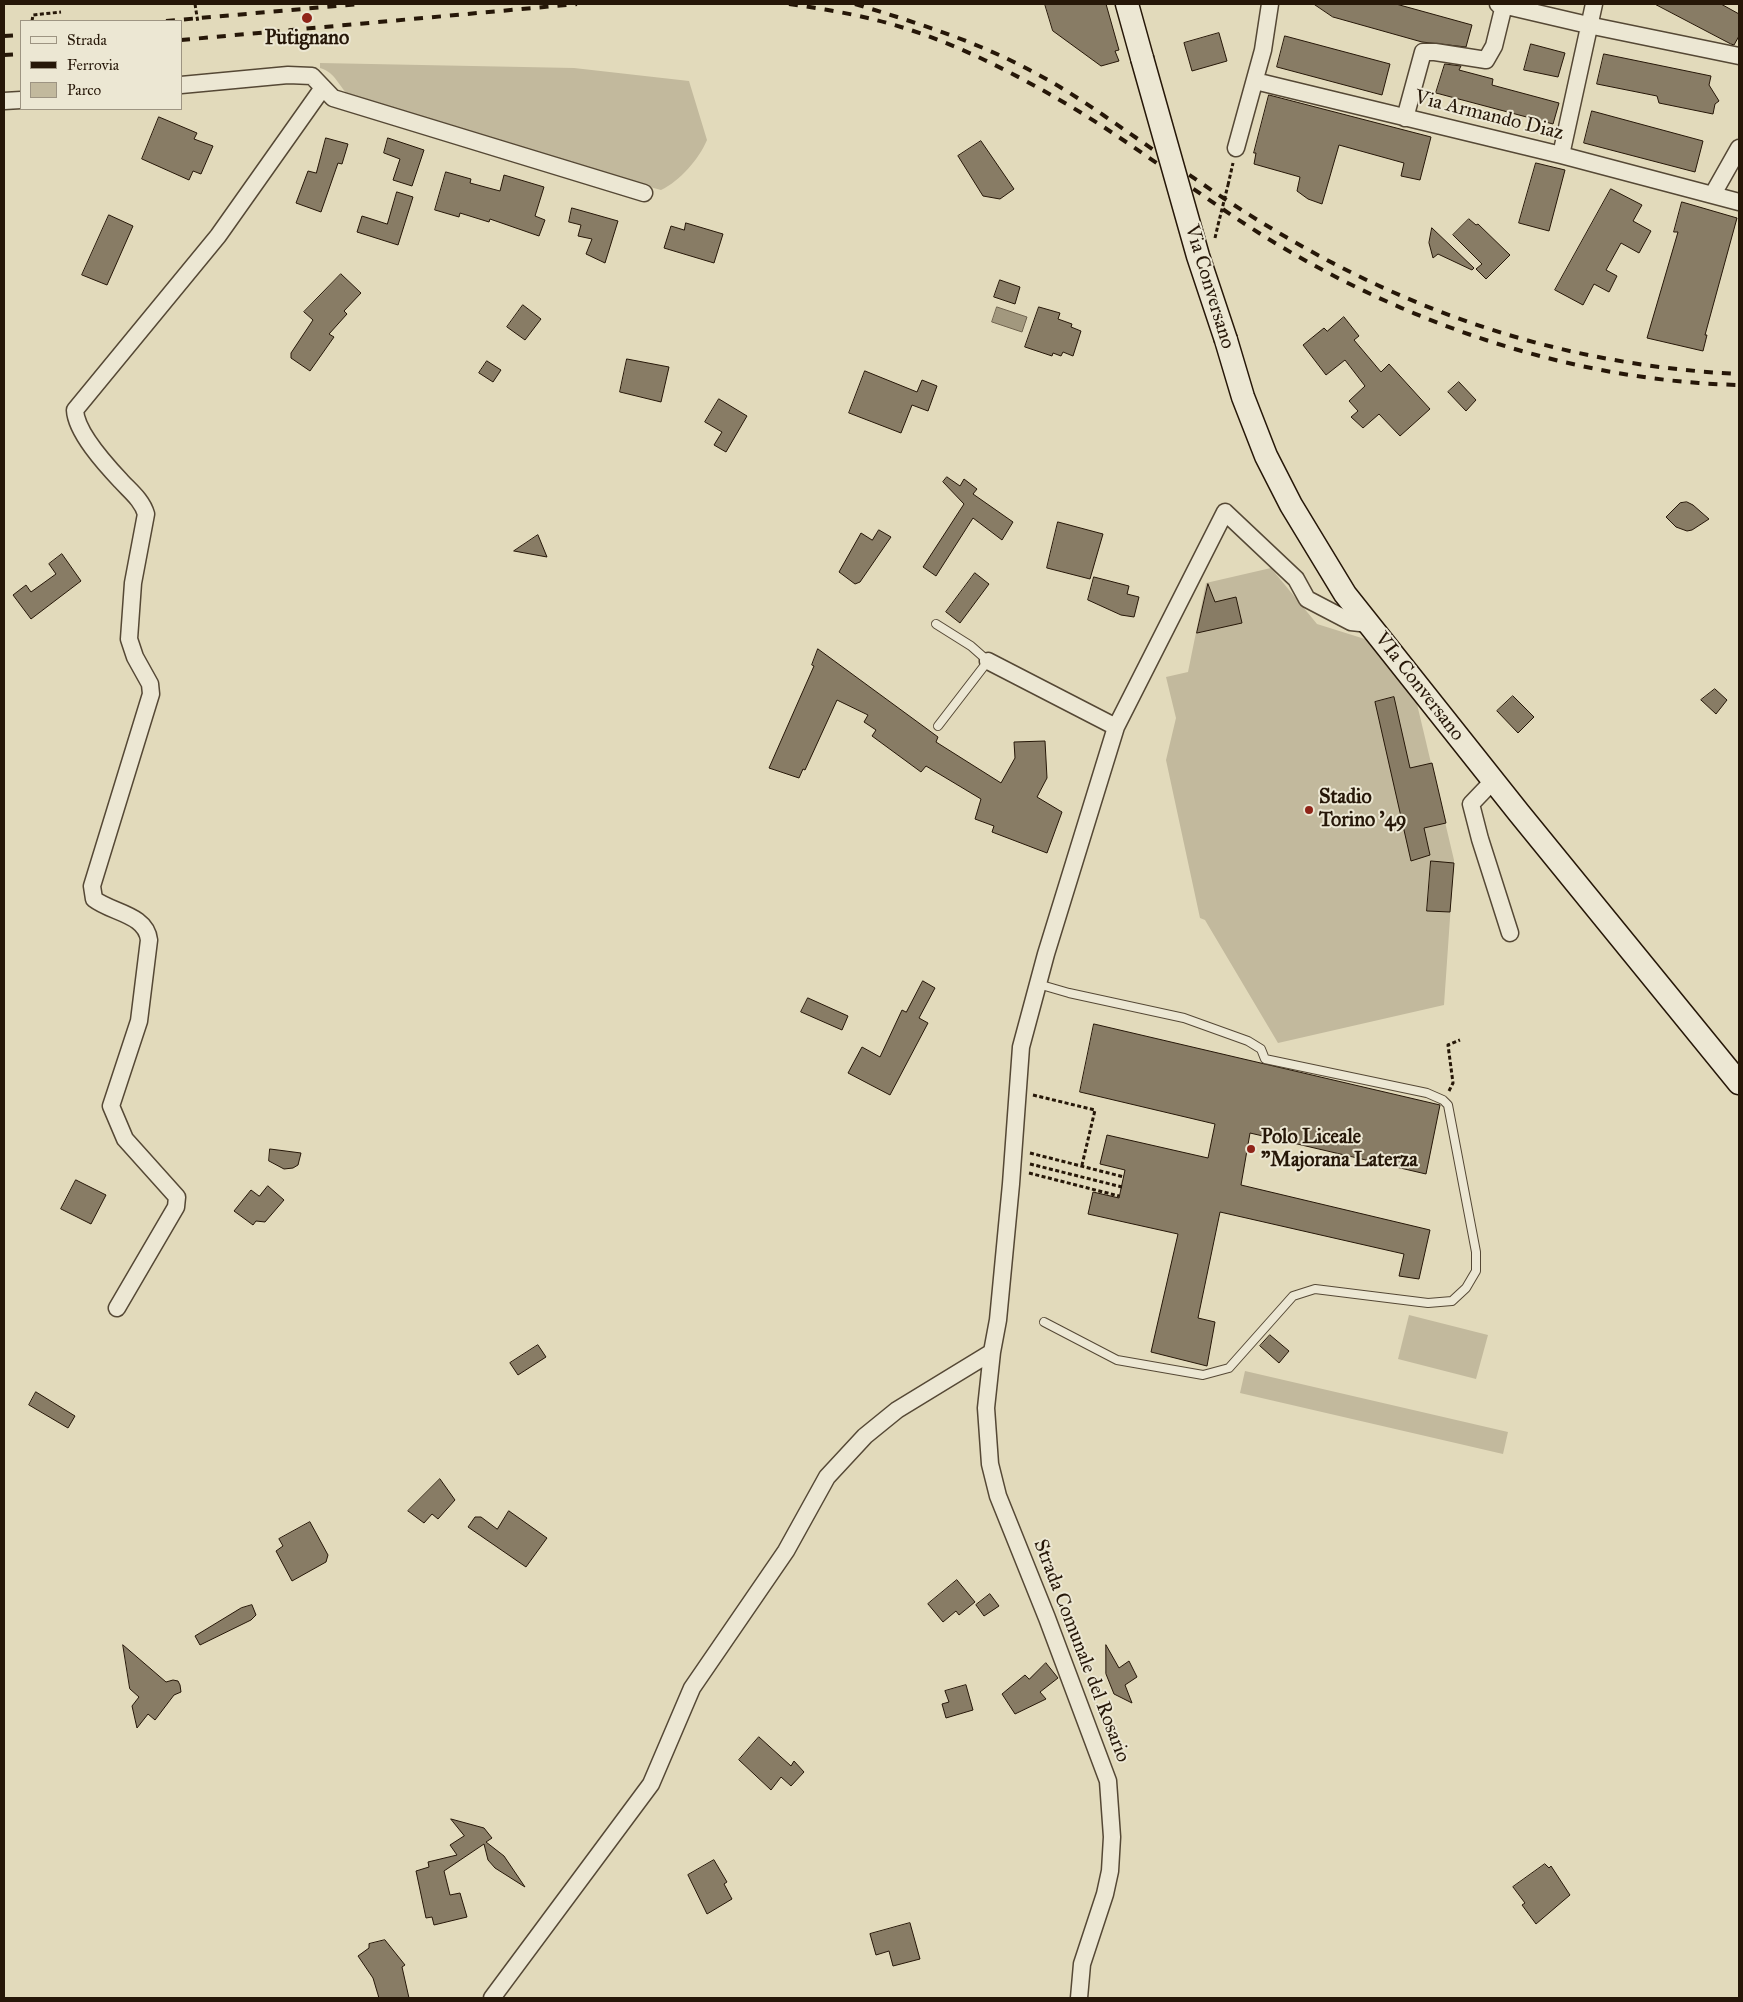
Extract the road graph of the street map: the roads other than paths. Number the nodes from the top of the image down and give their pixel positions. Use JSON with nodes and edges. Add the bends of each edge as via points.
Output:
{"nodes":[{"id":1,"x":1127,"y":4,"type":"edge"},
{"id":2,"x":1270,"y":4,"type":"edge"},
{"id":3,"x":1501,"y":4,"type":"edge"},
{"id":4,"x":1594,"y":4,"type":"edge"},
{"id":5,"x":1588,"y":25,"type":"junction"},
{"id":6,"x":1739,"y":56,"type":"edge"},
{"id":7,"x":1255,"y":80,"type":"junction"},
{"id":8,"x":182,"y":85,"type":"edge"},
{"id":9,"x":322,"y":89,"type":"junction"},
{"id":10,"x":20,"y":100,"type":"edge"},
{"id":11,"x":4,"y":101,"type":"edge"},
{"id":12,"x":1405,"y":118,"type":"junction"},
{"id":13,"x":1236,"y":148,"type":"road end"},
{"id":14,"x":1739,"y":148,"type":"edge"},
{"id":15,"x":1561,"y":155,"type":"junction"},
{"id":16,"x":644,"y":193,"type":"dead end"},
{"id":17,"x":1713,"y":194,"type":"junction"},
{"id":18,"x":1739,"y":202,"type":"edge"},
{"id":19,"x":1321,"y":558,"type":"joint"},
{"id":20,"x":936,"y":624,"type":"dead end"},
{"id":21,"x":1369,"y":624,"type":"junction"},
{"id":22,"x":988,"y":661,"type":"junction"},
{"id":23,"x":938,"y":726,"type":"dead end"},
{"id":24,"x":1116,"y":727,"type":"junction"},
{"id":25,"x":1493,"y":781,"type":"junction"},
{"id":26,"x":1510,"y":934,"type":"dead end"},
{"id":27,"x":1038,"y":984,"type":"junction"},
{"id":28,"x":1739,"y":1084,"type":"edge"},
{"id":29,"x":117,"y":1308,"type":"dead end"},
{"id":30,"x":1044,"y":1322,"type":"dead end"},
{"id":31,"x":992,"y":1352,"type":"junction"},
{"id":32,"x":492,"y":1998,"type":"edge"},
{"id":33,"x":1079,"y":1998,"type":"edge"}],
"edges":[{"from":1,"to":19,"type":"main road","name":"Via Conversano","bridge":true,"via":[[1198,256],[1243,397],[1266,456]]},
{"from":2,"to":7,"type":"street"},
{"from":3,"to":5,"type":"street"},
{"from":3,"to":12,"type":"street","via":[[1494,46],[1486,60],[1423,52]]},
{"from":4,"to":5,"type":"street"},
{"from":5,"to":6,"type":"street"},
{"from":5,"to":15,"type":"street"},
{"from":7,"to":12,"type":"street","name":"Via Armando Diaz"},
{"from":7,"to":13,"type":"street"},
{"from":8,"to":9,"type":"street","via":[[288,75],[312,76]]},
{"from":9,"to":16,"type":"street","via":[[333,98],[359,107]]},
{"from":9,"to":29,"type":"street","via":[[218,236],[75,410],[81,429],[109,469],[143,505],[146,514],[133,584],[130,639],[135,657],[150,684],[150,694],[92,886],[94,899],[140,921],[148,931],[138,1021],[111,1106],[125,1139],[177,1196],[176,1207]]},
{"from":10,"to":11,"type":"street"},
{"from":12,"to":15,"type":"street","name":"Via Armando Diaz"},
{"from":14,"to":17,"type":"street"},
{"from":15,"to":17,"type":"street","name":"Via Armando Diaz"},
{"from":17,"to":18,"type":"street","name":"Via Armando Diaz"},
{"from":19,"to":21,"type":"main road","name":"VIa Conversano"},
{"from":20,"to":22,"type":"lane"},
{"from":21,"to":24,"type":"street","name":"Strada Comunale del Rosario","via":[[1351,622],[1307,600],[1296,579],[1225,512]]},
{"from":21,"to":25,"type":"main road","name":"VIa Conversano"},
{"from":22,"to":23,"type":"lane"},
{"from":22,"to":24,"type":"street"},
{"from":24,"to":27,"type":"street","name":"Strada Comunale del Rosario"},
{"from":25,"to":26,"type":"street","via":[[1471,804]]},
{"from":25,"to":28,"type":"main road","name":"VIa Conversano"},
{"from":27,"to":30,"type":"lane","via":[[1184,1018],[1248,1041],[1261,1049],[1265,1059],[1427,1093],[1443,1100],[1448,1105],[1476,1252],[1476,1271],[1466,1288],[1452,1301],[1428,1303],[1315,1289],[1292,1296],[1229,1368],[1203,1375],[1117,1360]]},
{"from":27,"to":31,"type":"street","name":"Strada Comunale del Rosario","via":[[1021,1047],[1011,1184]]},
{"from":31,"to":32,"type":"street","via":[[897,1410],[865,1436],[827,1477],[786,1551],[692,1688],[650,1784]]},
{"from":31,"to":33,"type":"street","name":"Strada Comunale del Rosario","via":[[986,1408],[990,1464],[998,1496],[1048,1618],[1108,1781],[1112,1837],[1110,1871],[1106,1894],[1082,1964]]}]}
